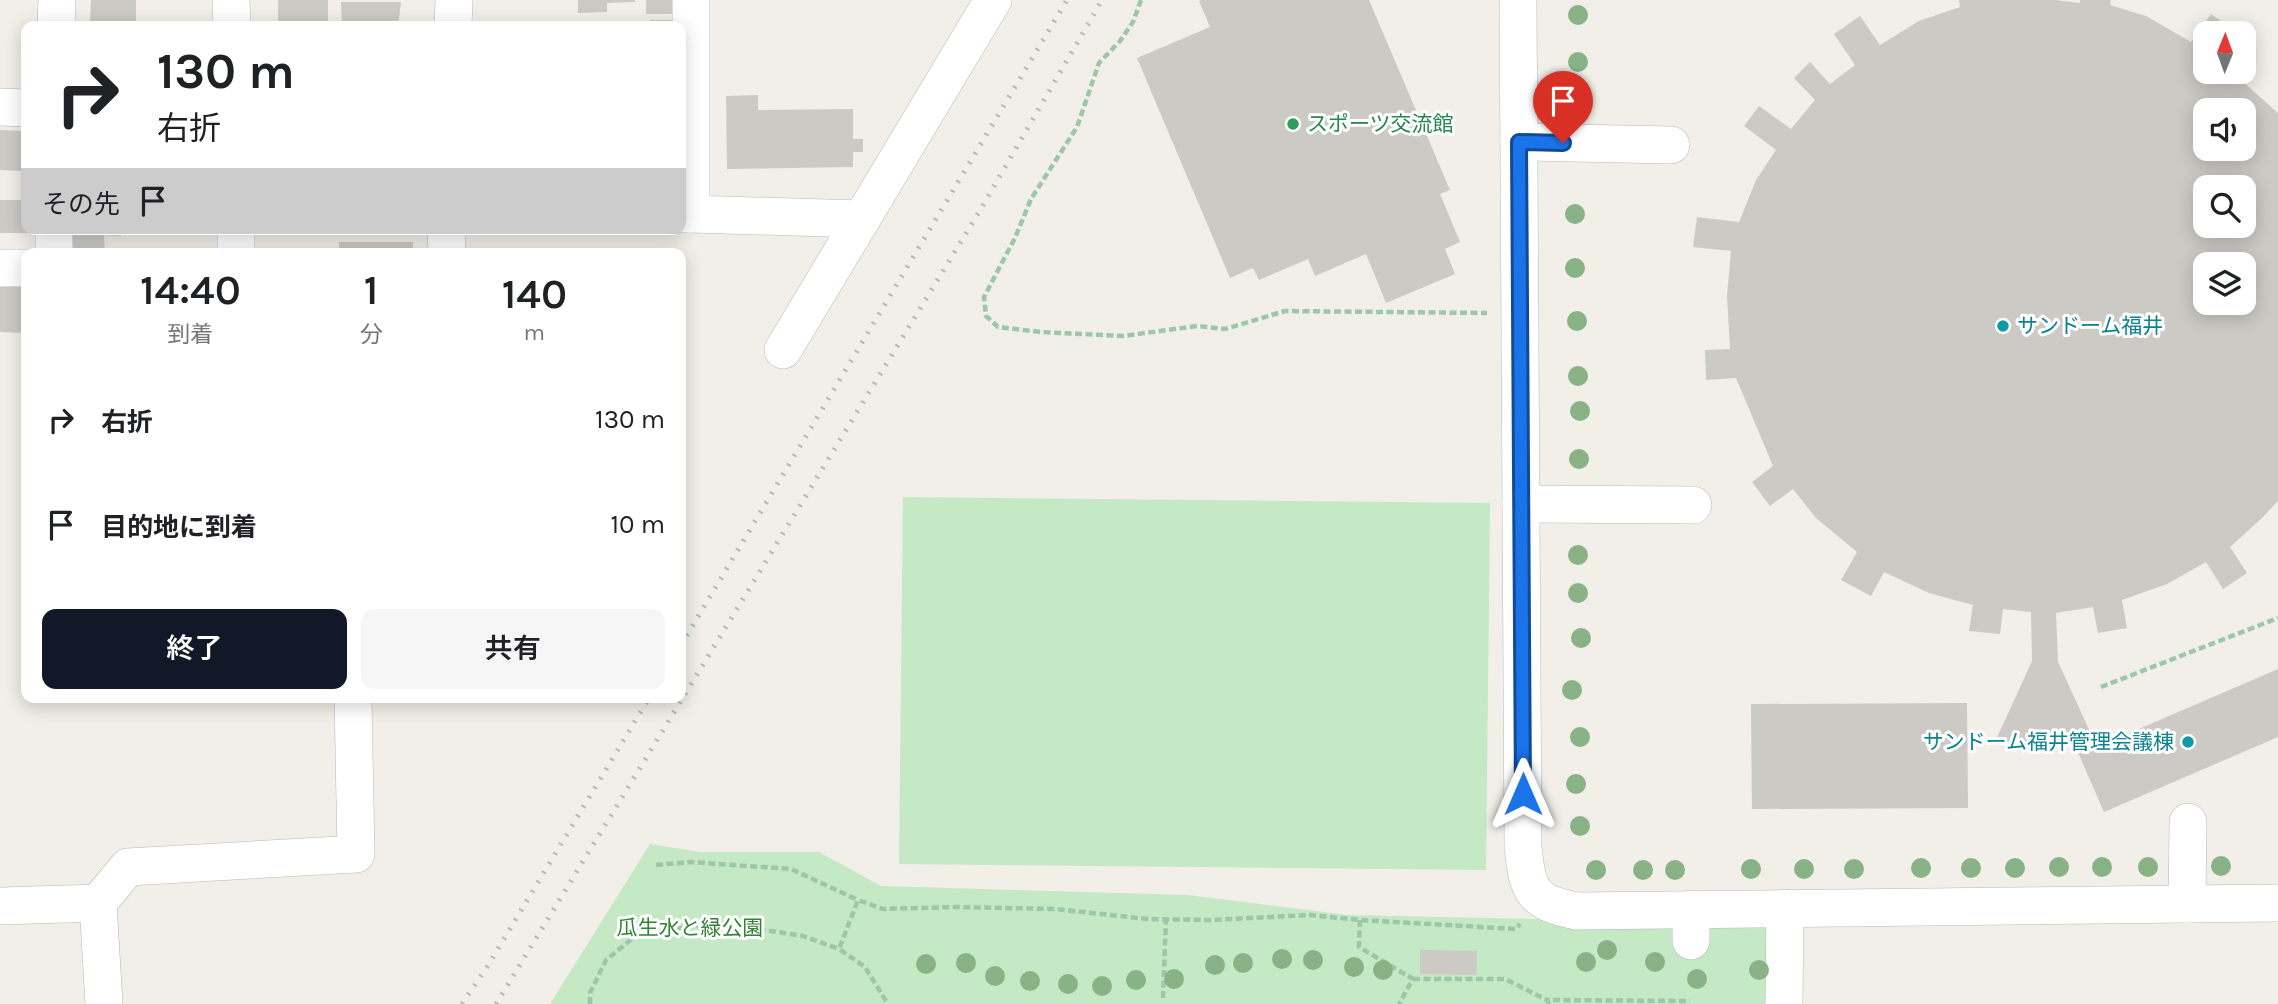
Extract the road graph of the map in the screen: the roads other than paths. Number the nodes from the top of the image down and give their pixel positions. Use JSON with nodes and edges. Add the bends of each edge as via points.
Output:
{"nodes":[{"id":1,"x":57,"y":0,"type":"edge"},
{"id":2,"x":231,"y":0,"type":"edge"},
{"id":3,"x":454,"y":0,"type":"edge"},
{"id":4,"x":691,"y":0,"type":"edge"},
{"id":5,"x":993,"y":0,"type":"edge"},
{"id":6,"x":1518,"y":0,"type":"edge"},
{"id":7,"x":56,"y":21,"type":"edge"},
{"id":8,"x":232,"y":21,"type":"edge"},
{"id":9,"x":453,"y":21,"type":"edge"},
{"id":10,"x":0,"y":107,"type":"edge"},
{"id":11,"x":21,"y":108,"type":"edge"},
{"id":12,"x":1519,"y":142,"type":"junction"},
{"id":13,"x":1671,"y":145,"type":"dead end"},
{"id":14,"x":686,"y":214,"type":"edge"},
{"id":15,"x":862,"y":219,"type":"junction"},
{"id":16,"x":0,"y":268,"type":"edge"},
{"id":17,"x":21,"y":268,"type":"edge"},
{"id":18,"x":783,"y":350,"type":"dead end"},
{"id":19,"x":1521,"y":504,"type":"junction"},
{"id":20,"x":1693,"y":505,"type":"dead end"},
{"id":21,"x":353,"y":703,"type":"edge"},
{"id":22,"x":2188,"y":822,"type":"dead end"},
{"id":23,"x":98,"y":903,"type":"junction"},
{"id":24,"x":2278,"y":903,"type":"edge"},
{"id":25,"x":2187,"y":904,"type":"junction"},
{"id":26,"x":0,"y":906,"type":"edge"},
{"id":27,"x":1785,"y":908,"type":"junction"},
{"id":28,"x":104,"y":1004,"type":"edge"},
{"id":29,"x":1784,"y":1004,"type":"edge"}],
"edges":[{"from":1,"to":7,"type":"street"},
{"from":2,"to":8,"type":"street"},
{"from":3,"to":9,"type":"street"},
{"from":4,"to":14,"type":"street"},
{"from":5,"to":15,"type":"street"},
{"from":6,"to":12,"type":"street"},
{"from":10,"to":11,"type":"street"},
{"from":12,"to":13,"type":"street"},
{"from":12,"to":19,"type":"street"},
{"from":14,"to":15,"type":"street"},
{"from":15,"to":18,"type":"street"},
{"from":16,"to":17,"type":"street"},
{"from":19,"to":20,"type":"street"},
{"from":19,"to":27,"type":"street","via":[[1523,847],[1526,876],[1536,896],[1553,906],[1577,911],[1691,925]]},
{"from":21,"to":23,"type":"street","via":[[356,854],[128,867]]},
{"from":22,"to":25,"type":"street"},
{"from":23,"to":26,"type":"street"},
{"from":23,"to":28,"type":"street"},
{"from":24,"to":25,"type":"street"},
{"from":25,"to":27,"type":"street"},
{"from":27,"to":29,"type":"street"}]}
